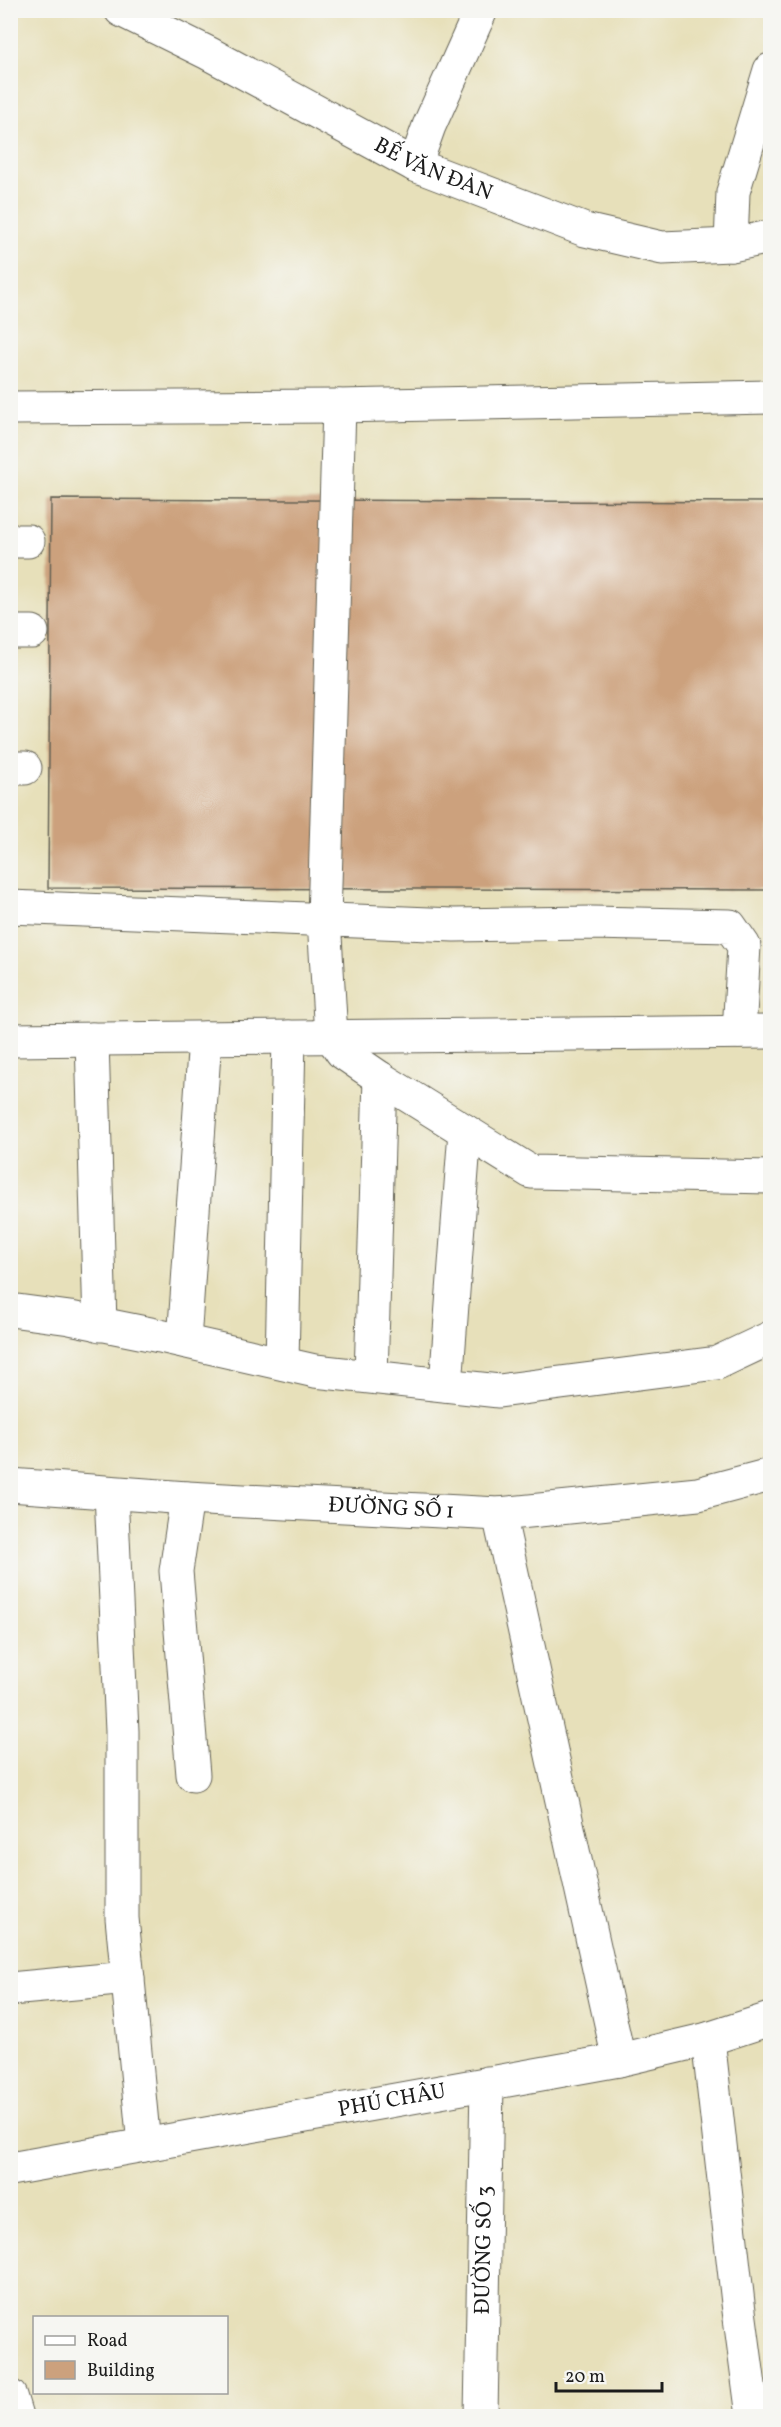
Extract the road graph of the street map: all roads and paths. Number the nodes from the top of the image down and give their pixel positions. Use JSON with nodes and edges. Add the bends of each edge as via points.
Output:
{"nodes":[{"id":1,"x":121,"y":10,"type":"edge"},
{"id":2,"x":481,"y":10,"type":"edge"},
{"id":3,"x":771,"y":70,"type":"edge"},
{"id":4,"x":415,"y":165,"type":"junction"},
{"id":5,"x":771,"y":237,"type":"edge"},
{"id":6,"x":731,"y":245,"type":"junction"},
{"id":7,"x":771,"y":397,"type":"edge"},
{"id":8,"x":339,"y":406,"type":"junction"},
{"id":9,"x":10,"y":408,"type":"edge"},
{"id":10,"x":10,"y":907,"type":"edge"},
{"id":11,"x":324,"y":919,"type":"junction"},
{"id":12,"x":755,"y":1032,"type":"edge"},
{"id":13,"x":331,"y":1036,"type":"junction"},
{"id":14,"x":289,"y":1037,"type":"junction"},
{"id":15,"x":205,"y":1038,"type":"junction"},
{"id":16,"x":92,"y":1039,"type":"junction"},
{"id":17,"x":10,"y":1040,"type":"edge"},
{"id":18,"x":380,"y":1078,"type":"junction"},
{"id":19,"x":465,"y":1131,"type":"junction"},
{"id":20,"x":771,"y":1177,"type":"edge"},
{"id":21,"x":10,"y":1310,"type":"edge"},
{"id":22,"x":100,"y":1324,"type":"junction"},
{"id":23,"x":771,"y":1338,"type":"edge"},
{"id":24,"x":184,"y":1341,"type":"junction"},
{"id":25,"x":282,"y":1363,"type":"junction"},
{"id":26,"x":371,"y":1376,"type":"junction"},
{"id":27,"x":446,"y":1385,"type":"junction"},
{"id":28,"x":771,"y":1475,"type":"edge"},
{"id":29,"x":10,"y":1485,"type":"edge"},
{"id":30,"x":111,"y":1492,"type":"junction"},
{"id":31,"x":187,"y":1498,"type":"junction"},
{"id":32,"x":499,"y":1514,"type":"junction"},
{"id":33,"x":193,"y":1775,"type":"dead end"},
{"id":34,"x":128,"y":1978,"type":"junction"},
{"id":35,"x":10,"y":1989,"type":"edge"},
{"id":36,"x":771,"y":2019,"type":"edge"},
{"id":37,"x":708,"y":2039,"type":"junction"},
{"id":38,"x":619,"y":2060,"type":"junction"},
{"id":39,"x":487,"y":2083,"type":"junction"},
{"id":40,"x":144,"y":2145,"type":"junction"},
{"id":41,"x":10,"y":2169,"type":"edge"},
{"id":42,"x":10,"y":2396,"type":"edge"},
{"id":43,"x":16,"y":2416,"type":"edge"},
{"id":44,"x":481,"y":2416,"type":"edge"},
{"id":45,"x":753,"y":2416,"type":"edge"}],
"edges":[{"from":1,"to":4,"type":"street","name":"BẾ VĂN ĐÀN"},
{"from":2,"to":4,"type":"street"},
{"from":3,"to":6,"type":"street","via":[[733,192]]},
{"from":4,"to":6,"type":"street","name":"BẾ VĂN ĐÀN","via":[[585,230],[662,248]]},
{"from":5,"to":6,"type":"street","name":"BẾ VĂN ĐÀN"},
{"from":7,"to":8,"type":"street"},
{"from":8,"to":9,"type":"street"},
{"from":8,"to":11,"type":"street"},
{"from":10,"to":11,"type":"street"},
{"from":11,"to":12,"type":"street","via":[[454,925],[730,926],[744,946]]},
{"from":11,"to":13,"type":"street"},
{"from":12,"to":13,"type":"street"},
{"from":13,"to":14,"type":"street"},
{"from":13,"to":18,"type":"street","via":[[342,1052]]},
{"from":14,"to":15,"type":"street"},
{"from":14,"to":25,"type":"street"},
{"from":15,"to":16,"type":"street"},
{"from":15,"to":24,"type":"street"},
{"from":16,"to":17,"type":"street"},
{"from":16,"to":22,"type":"street"},
{"from":18,"to":19,"type":"street"},
{"from":18,"to":26,"type":"street"},
{"from":19,"to":20,"type":"street","via":[[531,1172]]},
{"from":19,"to":27,"type":"street"},
{"from":21,"to":22,"type":"street"},
{"from":22,"to":24,"type":"street"},
{"from":23,"to":27,"type":"street","via":[[717,1363],[499,1391]]},
{"from":24,"to":25,"type":"street"},
{"from":25,"to":26,"type":"street","via":[[315,1371]]},
{"from":26,"to":27,"type":"street"},
{"from":28,"to":32,"type":"street","name":"ĐƯỜNG SỐ 1","via":[[698,1494]]},
{"from":29,"to":30,"type":"street","name":"ĐƯỜNG SỐ 1"},
{"from":30,"to":31,"type":"street","name":"ĐƯỜNG SỐ 1"},
{"from":30,"to":34,"type":"street","via":[[122,1731],[122,1918]]},
{"from":31,"to":32,"type":"street","name":"ĐƯỜNG SỐ 1"},
{"from":31,"to":33,"type":"street","via":[[176,1570]]},
{"from":32,"to":38,"type":"street"},
{"from":34,"to":35,"type":"street"},
{"from":34,"to":40,"type":"street"},
{"from":36,"to":37,"type":"street","name":"PHÚ CHÂU"},
{"from":37,"to":38,"type":"street","name":"PHÚ CHÂU"},
{"from":37,"to":45,"type":"street"},
{"from":38,"to":39,"type":"street","name":"PHÚ CHÂU"},
{"from":39,"to":40,"type":"street","name":"PHÚ CHÂU"},
{"from":39,"to":44,"type":"street","name":"ĐƯỜNG SỐ 3"},
{"from":40,"to":41,"type":"street","name":"PHÚ CHÂU"},
{"from":42,"to":43,"type":"street"}]}
